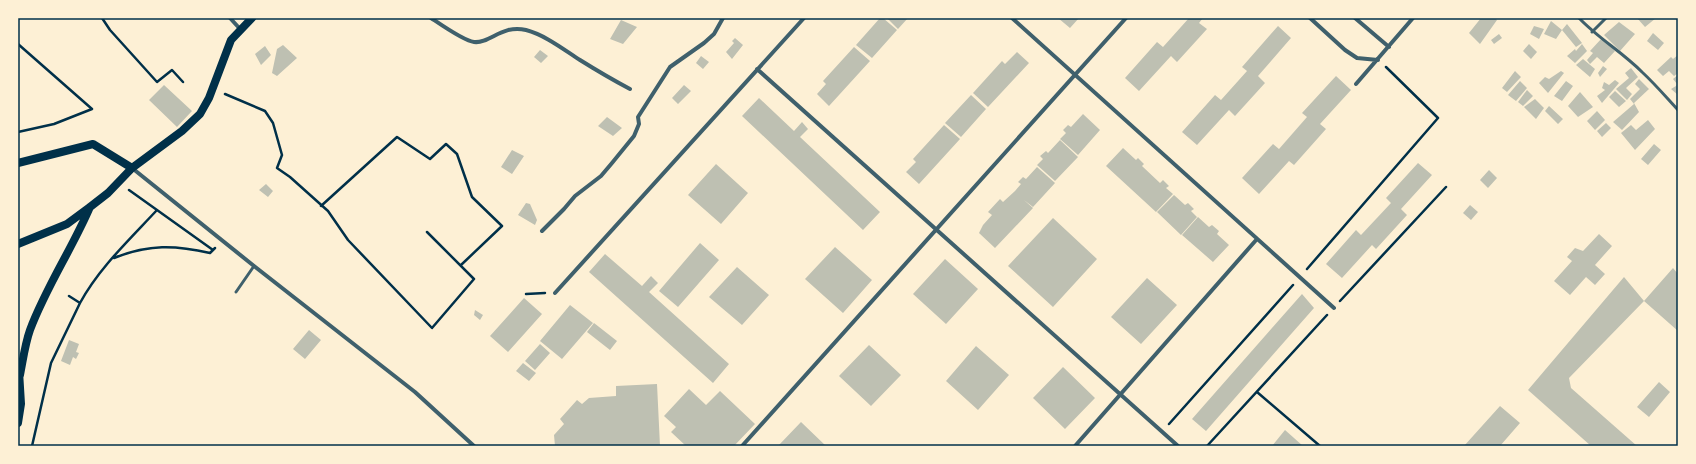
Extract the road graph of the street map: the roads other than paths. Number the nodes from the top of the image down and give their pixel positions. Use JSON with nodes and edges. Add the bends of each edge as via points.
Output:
{"nodes":[{"id":1,"x":230,"y":18,"type":"edge"},
{"id":2,"x":252,"y":18,"type":"edge"},
{"id":3,"x":431,"y":18,"type":"edge"},
{"id":4,"x":723,"y":18,"type":"edge"},
{"id":5,"x":804,"y":18,"type":"edge"},
{"id":6,"x":1012,"y":18,"type":"edge"},
{"id":7,"x":1126,"y":18,"type":"edge"},
{"id":8,"x":1310,"y":18,"type":"edge"},
{"id":9,"x":1354,"y":18,"type":"edge"},
{"id":10,"x":1413,"y":18,"type":"edge"},
{"id":11,"x":1579,"y":18,"type":"edge"},
{"id":12,"x":1606,"y":18,"type":"edge"},
{"id":13,"x":241,"y":30,"type":"junction"},
{"id":14,"x":1592,"y":32,"type":"junction"},
{"id":15,"x":1389,"y":47,"type":"junction"},
{"id":16,"x":1378,"y":60,"type":"junction"},
{"id":17,"x":757,"y":69,"type":"junction"},
{"id":18,"x":1075,"y":76,"type":"junction"},
{"id":19,"x":1356,"y":84,"type":"dead end"},
{"id":20,"x":630,"y":89,"type":"dead end"},
{"id":21,"x":1678,"y":110,"type":"edge"},
{"id":22,"x":18,"y":163,"type":"edge"},
{"id":23,"x":132,"y":168,"type":"junction"},
{"id":24,"x":90,"y":208,"type":"junction"},
{"id":25,"x":937,"y":230,"type":"junction"},
{"id":26,"x":542,"y":231,"type":"dead end"},
{"id":27,"x":1257,"y":239,"type":"junction"},
{"id":28,"x":18,"y":244,"type":"edge"},
{"id":29,"x":254,"y":266,"type":"junction"},
{"id":30,"x":236,"y":292,"type":"dead end"},
{"id":31,"x":555,"y":293,"type":"road end"},
{"id":32,"x":1334,"y":308,"type":"dead end"},
{"id":33,"x":18,"y":364,"type":"edge"},
{"id":34,"x":20,"y":375,"type":"junction"},
{"id":35,"x":1120,"y":395,"type":"junction"},
{"id":36,"x":18,"y":423,"type":"edge"},
{"id":37,"x":474,"y":446,"type":"edge"},
{"id":38,"x":742,"y":446,"type":"edge"},
{"id":39,"x":1075,"y":446,"type":"edge"},
{"id":40,"x":1178,"y":446,"type":"edge"}],
"edges":[{"from":1,"to":13,"type":"street"},
{"from":2,"to":13,"type":"main road"},
{"from":3,"to":20,"type":"street","via":[[466,40],[474,42],[506,30],[532,32]]},
{"from":4,"to":26,"type":"street","via":[[714,34],[670,67],[638,117],[639,124],[634,136],[612,163],[575,196]]},
{"from":5,"to":17,"type":"street"},
{"from":6,"to":18,"type":"street"},
{"from":7,"to":18,"type":"street"},
{"from":8,"to":16,"type":"street","via":[[1357,58]]},
{"from":9,"to":15,"type":"street"},
{"from":10,"to":15,"type":"street"},
{"from":11,"to":14,"type":"lane"},
{"from":12,"to":14,"type":"lane"},
{"from":13,"to":23,"type":"main road","via":[[231,40],[213,89],[200,114],[182,131]]},
{"from":14,"to":21,"type":"lane","via":[[1606,40],[1641,71]]},
{"from":15,"to":16,"type":"street"},
{"from":16,"to":19,"type":"street"},
{"from":17,"to":25,"type":"street"},
{"from":17,"to":31,"type":"street"},
{"from":18,"to":25,"type":"street"},
{"from":18,"to":27,"type":"street"},
{"from":22,"to":23,"type":"main road","via":[[93,144]]},
{"from":23,"to":24,"type":"main road"},
{"from":23,"to":29,"type":"street"},
{"from":24,"to":28,"type":"main road","via":[[67,224]]},
{"from":24,"to":34,"type":"main road","via":[[48,289],[30,331]]},
{"from":25,"to":35,"type":"street"},
{"from":25,"to":38,"type":"street"},
{"from":27,"to":32,"type":"street"},
{"from":27,"to":35,"type":"street"},
{"from":29,"to":30,"type":"lane"},
{"from":29,"to":37,"type":"street","via":[[415,392]]},
{"from":33,"to":34,"type":"main road"},
{"from":34,"to":36,"type":"main road","via":[[21,404]]},
{"from":35,"to":39,"type":"street"},
{"from":35,"to":40,"type":"street"}]}
